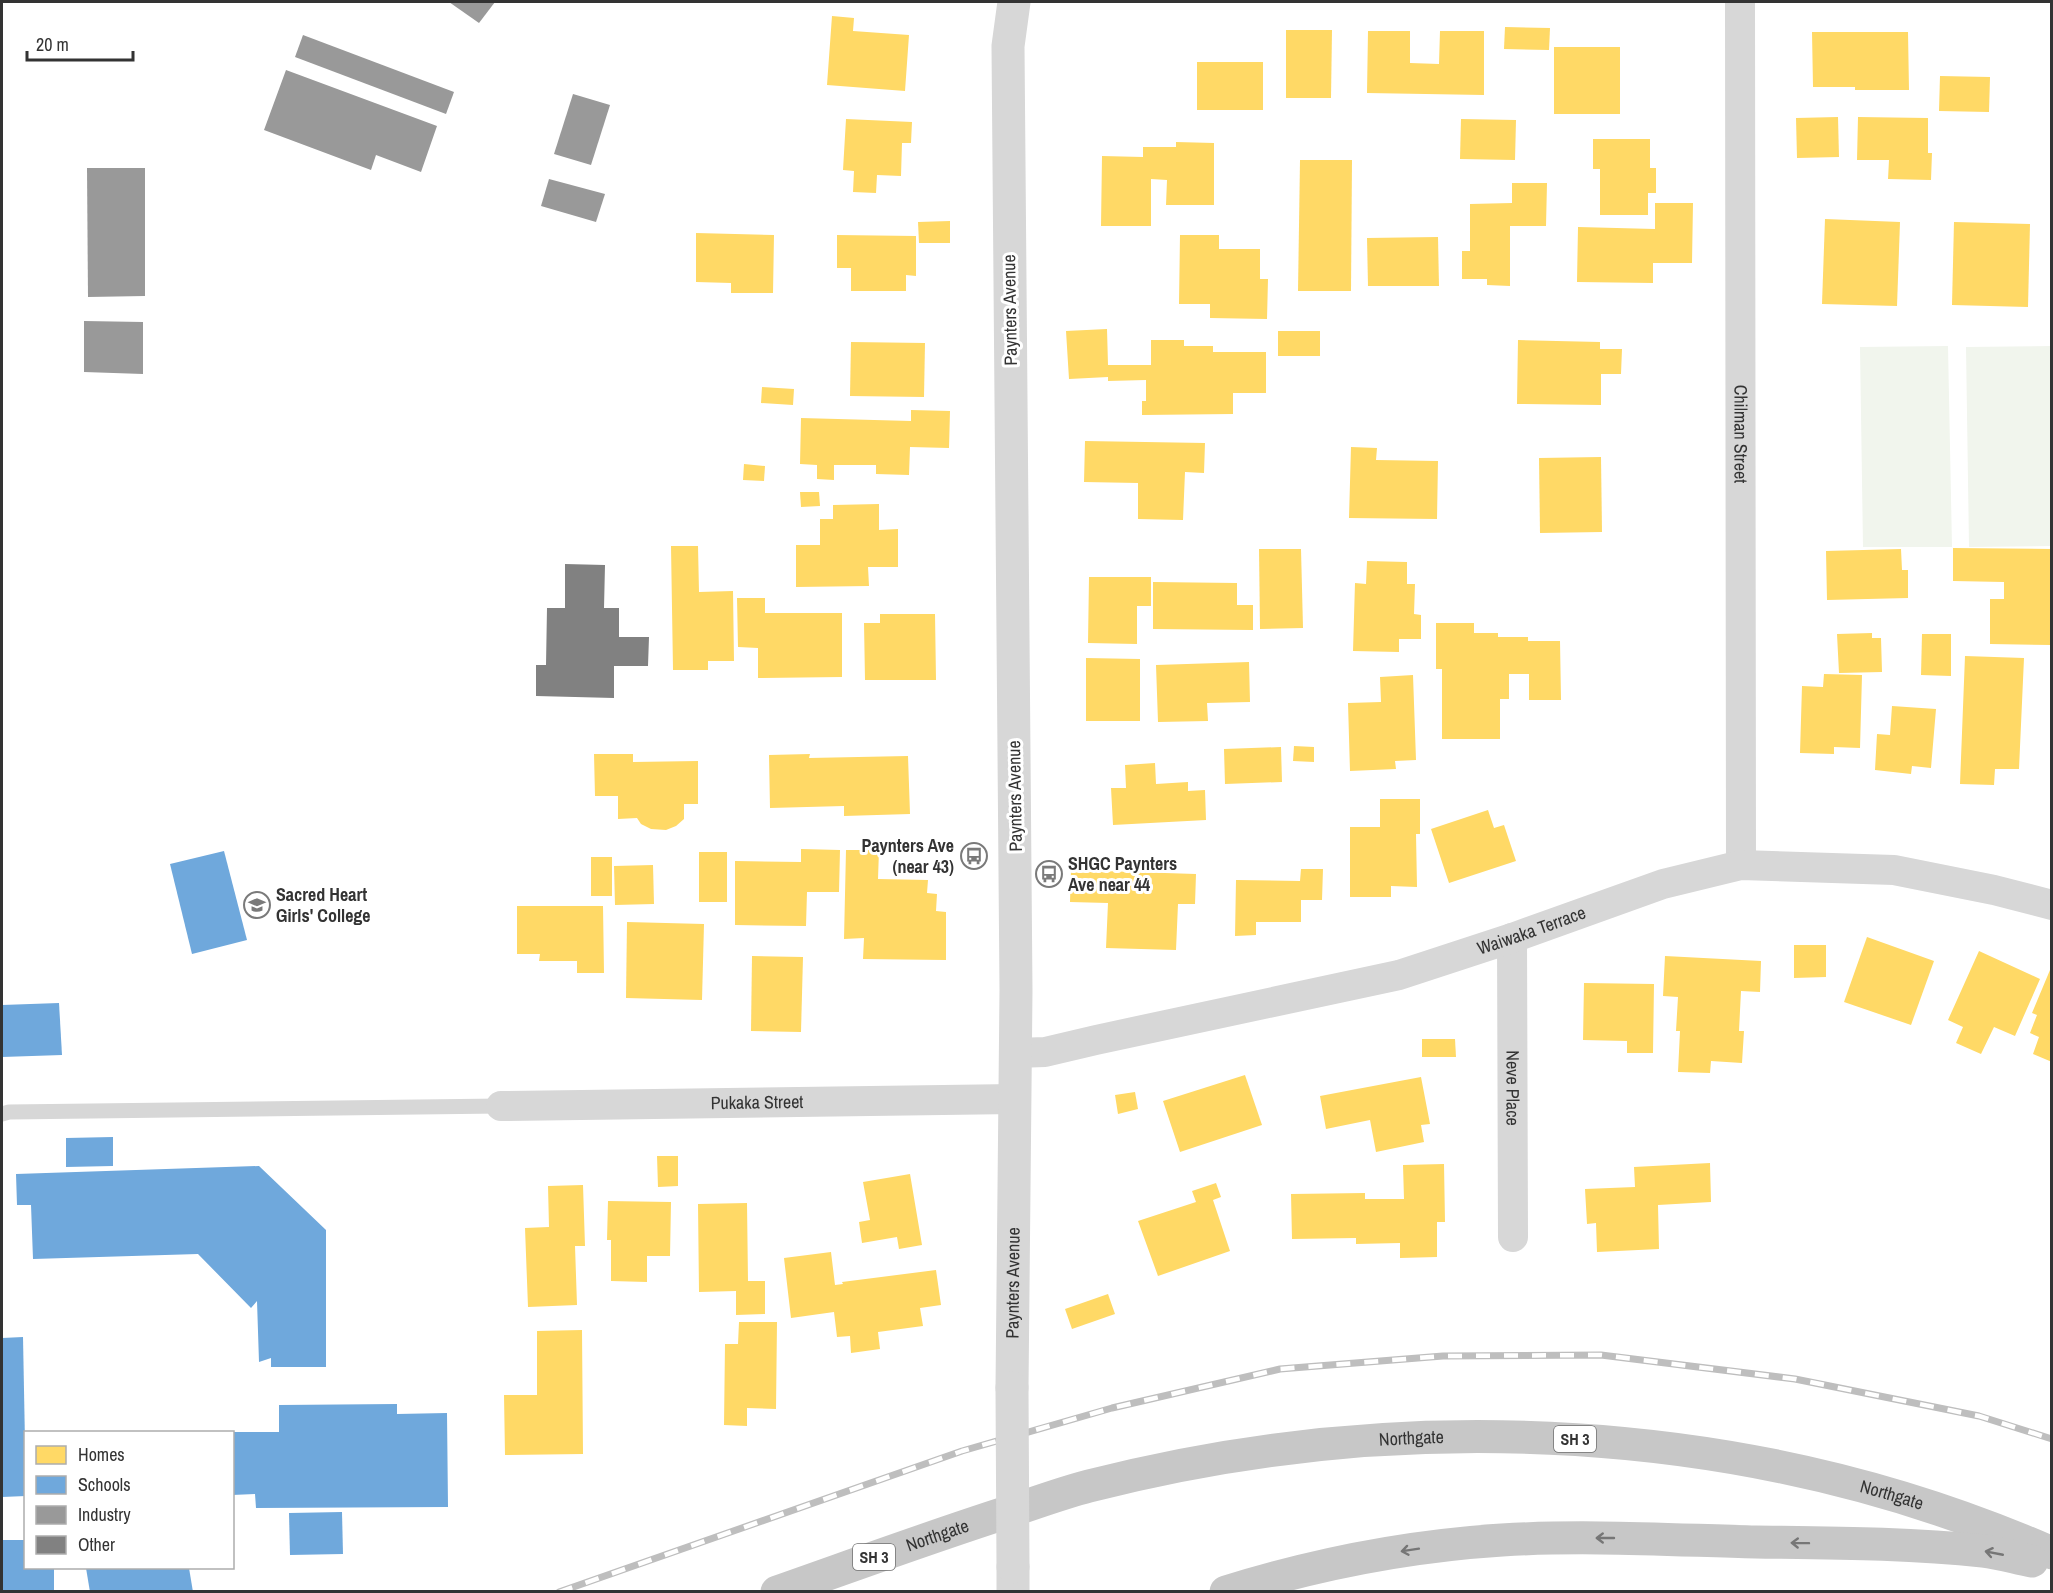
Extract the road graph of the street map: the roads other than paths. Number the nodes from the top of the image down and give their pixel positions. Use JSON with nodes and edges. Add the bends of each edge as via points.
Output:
{"nodes":[{"id":1,"x":1014,"y":2,"type":"edge"},
{"id":2,"x":1740,"y":2,"type":"edge"},
{"id":3,"x":1741,"y":865,"type":"junction"},
{"id":4,"x":2052,"y":905,"type":"edge"},
{"id":5,"x":1512,"y":938,"type":"junction"},
{"id":6,"x":1015,"y":1053,"type":"junction"},
{"id":7,"x":1015,"y":1099,"type":"junction"},
{"id":8,"x":501,"y":1106,"type":"joint"},
{"id":9,"x":2,"y":1114,"type":"edge"},
{"id":10,"x":1513,"y":1237,"type":"dead end"},
{"id":11,"x":2052,"y":1553,"type":"edge"},
{"id":12,"x":2052,"y":1565,"type":"edge"},
{"id":13,"x":1013,"y":1579,"type":"edge"},
{"id":14,"x":777,"y":1592,"type":"edge"},
{"id":15,"x":1226,"y":1592,"type":"edge"}],
"edges":[{"from":1,"to":6,"type":"street","name":"Paynters Avenue","via":[[1008,46]]},
{"from":2,"to":3,"type":"street","name":"Chilman Street"},
{"from":3,"to":4,"type":"street","name":"Waiwaka Terrace","via":[[1894,870]]},
{"from":3,"to":5,"type":"street","name":"Waiwaka Terrace","via":[[1663,884]]},
{"from":5,"to":6,"type":"street","name":"Waiwaka Terrace","via":[[1400,975],[1045,1052]]},
{"from":5,"to":10,"type":"street","name":"Neve Place"},
{"from":6,"to":7,"type":"street","name":"Paynters Avenue"},
{"from":7,"to":8,"type":"street","name":"Pukaka Street"},
{"from":7,"to":13,"type":"street","name":"Paynters Avenue","bridge":true},
{"from":8,"to":9,"type":"lane"},
{"from":11,"to":14,"type":"highway","name":"Northgate","number":"SH 3","via":[[1912,1500],[1802,1472],[1701,1453],[1576,1439],[1390,1438],[1288,1447],[1087,1486]]},
{"from":12,"to":15,"type":"highway","one_way":true,"via":[[1985,1551],[1884,1545],[1653,1538],[1503,1540],[1352,1559]]}]}
